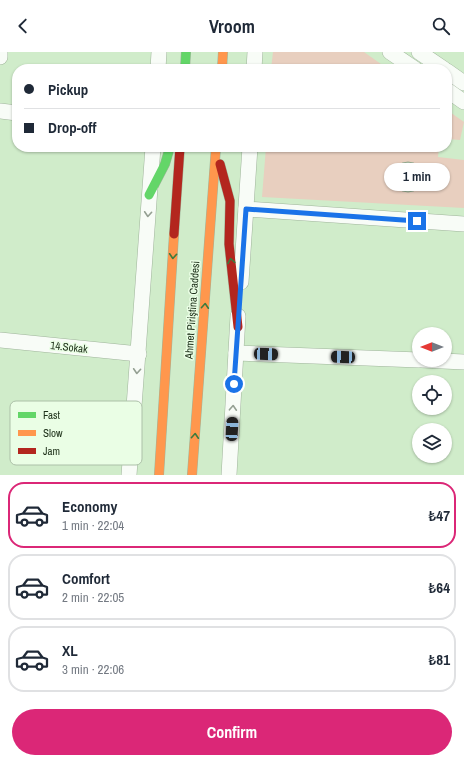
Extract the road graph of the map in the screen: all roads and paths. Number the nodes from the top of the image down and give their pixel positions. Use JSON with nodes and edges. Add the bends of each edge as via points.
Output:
{"nodes":[{"id":1,"x":0,"y":52,"type":"edge"},
{"id":2,"x":159,"y":52,"type":"edge"},
{"id":3,"x":186,"y":52,"type":"edge"},
{"id":4,"x":223,"y":52,"type":"edge"},
{"id":5,"x":255,"y":52,"type":"edge"},
{"id":6,"x":390,"y":52,"type":"edge"},
{"id":7,"x":419,"y":52,"type":"edge"},
{"id":8,"x":0,"y":56,"type":"edge"},
{"id":9,"x":158,"y":64,"type":"edge"},
{"id":10,"x":185,"y":64,"type":"edge"},
{"id":11,"x":222,"y":64,"type":"edge"},
{"id":12,"x":254,"y":64,"type":"edge"},
{"id":13,"x":408,"y":64,"type":"edge"},
{"id":14,"x":437,"y":64,"type":"edge"},
{"id":15,"x":452,"y":75,"type":"edge"},
{"id":16,"x":464,"y":83,"type":"edge"},
{"id":17,"x":452,"y":94,"type":"edge"},
{"id":18,"x":464,"y":102,"type":"edge"},
{"id":19,"x":0,"y":111,"type":"edge"},
{"id":20,"x":12,"y":112,"type":"edge"},
{"id":21,"x":153,"y":152,"type":"edge"},
{"id":22,"x":169,"y":152,"type":"edge"},
{"id":23,"x":180,"y":152,"type":"edge"},
{"id":24,"x":216,"y":152,"type":"edge"},
{"id":25,"x":217,"y":152,"type":"edge"},
{"id":26,"x":250,"y":152,"type":"edge"},
{"id":27,"x":150,"y":195,"type":"junction"},
{"id":28,"x":246,"y":209,"type":"junction"},
{"id":29,"x":464,"y":224,"type":"edge"},
{"id":30,"x":238,"y":327,"type":"junction"},
{"id":31,"x":0,"y":340,"type":"edge"},
{"id":32,"x":236,"y":353,"type":"junction"},
{"id":33,"x":139,"y":354,"type":"junction"},
{"id":34,"x":412,"y":360,"type":"edge"},
{"id":35,"x":452,"y":361,"type":"edge"},
{"id":36,"x":464,"y":362,"type":"edge"},
{"id":37,"x":135,"y":401,"type":"edge"},
{"id":38,"x":130,"y":465,"type":"edge"},
{"id":39,"x":129,"y":475,"type":"edge"},
{"id":40,"x":159,"y":475,"type":"edge"},
{"id":41,"x":192,"y":475,"type":"edge"},
{"id":42,"x":229,"y":475,"type":"edge"}],
"edges":[{"from":1,"to":8,"type":"street"},
{"from":2,"to":9,"type":"street"},
{"from":3,"to":10,"type":"street"},
{"from":4,"to":11,"type":"street"},
{"from":5,"to":12,"type":"street"},
{"from":6,"to":13,"type":"street"},
{"from":7,"to":14,"type":"street"},
{"from":15,"to":16,"type":"street"},
{"from":17,"to":18,"type":"street"},
{"from":19,"to":20,"type":"street"},
{"from":21,"to":27,"type":"street"},
{"from":22,"to":27,"type":"street"},
{"from":23,"to":40,"type":"street","name":"Ahmet Piriştina Caddesi","one_way":true},
{"from":41,"to":24,"type":"street","name":"Ahmet Piriştina Caddesi","one_way":true},
{"from":30,"to":25,"type":"street","one_way":true,"via":[[229,244],[230,201]]},
{"from":26,"to":28,"type":"street"},
{"from":27,"to":33,"type":"street","one_way":true},
{"from":28,"to":29,"type":"street"},
{"from":28,"to":30,"type":"street"},
{"from":30,"to":32,"type":"street"},
{"from":31,"to":33,"type":"street","name":"14.Sokak"},
{"from":32,"to":34,"type":"street"},
{"from":42,"to":32,"type":"street","one_way":true},
{"from":33,"to":37,"type":"street","one_way":true},
{"from":35,"to":36,"type":"street"},
{"from":38,"to":39,"type":"street","one_way":true}]}
